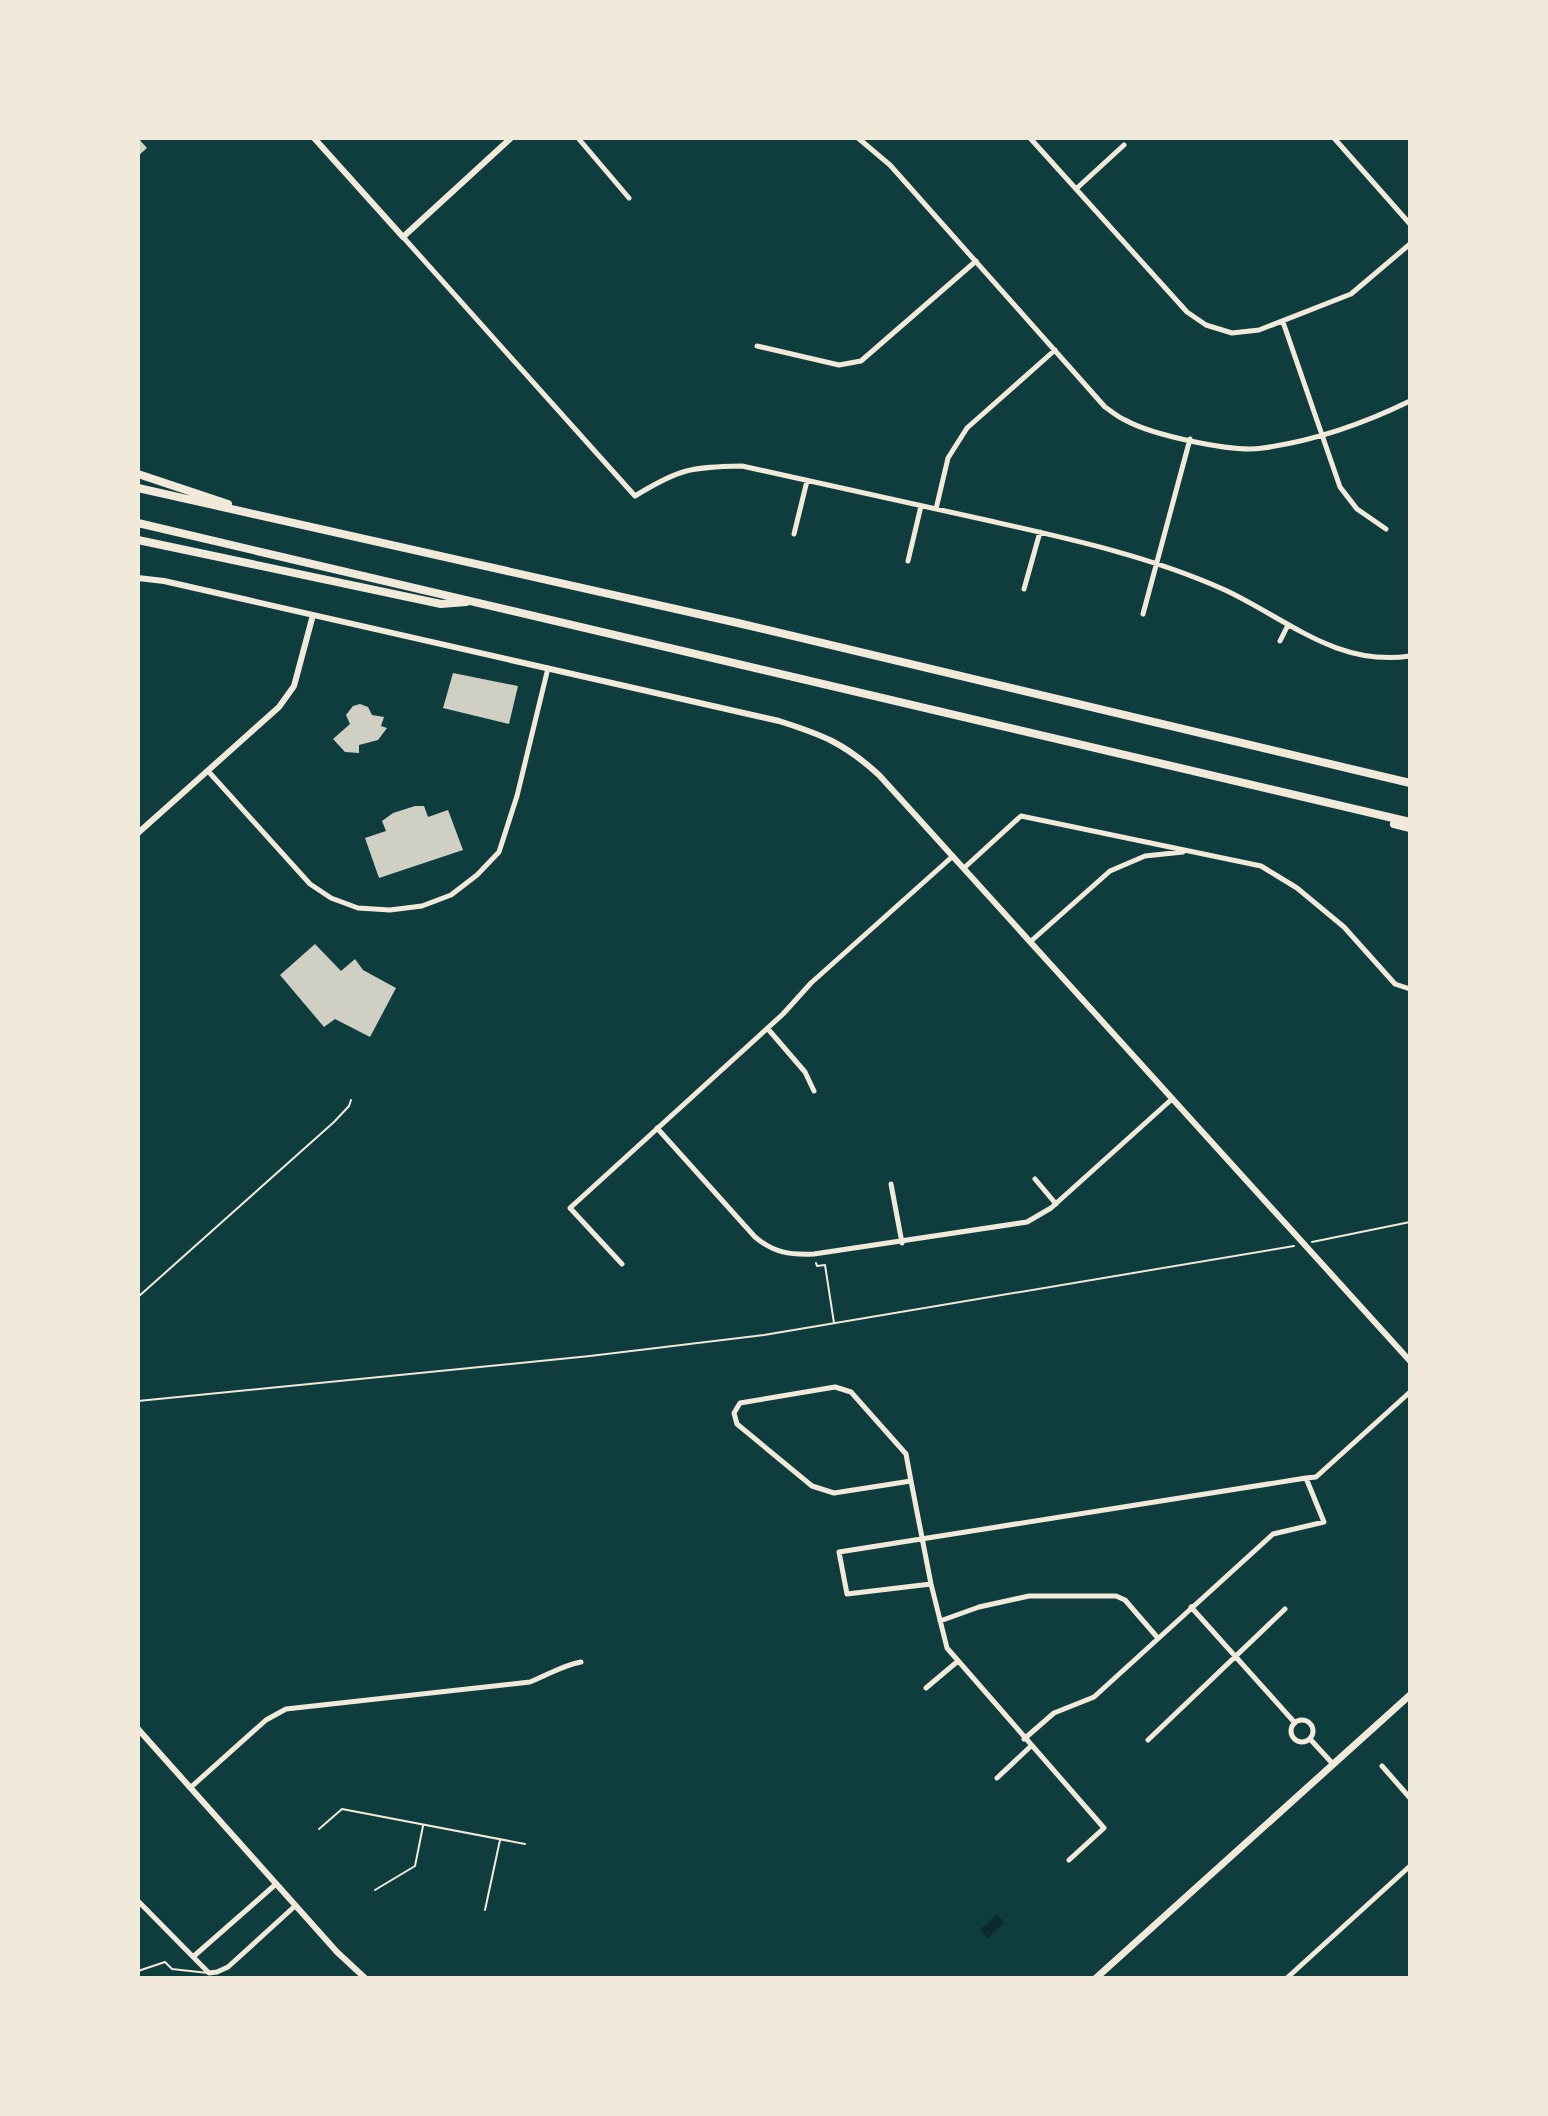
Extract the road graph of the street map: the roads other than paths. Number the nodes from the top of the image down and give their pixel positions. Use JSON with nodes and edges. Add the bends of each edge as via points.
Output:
{"nodes":[{"id":1,"x":314,"y":138,"type":"edge"},
{"id":2,"x":511,"y":138,"type":"edge"},
{"id":3,"x":578,"y":138,"type":"edge"},
{"id":4,"x":858,"y":138,"type":"edge"},
{"id":5,"x":1030,"y":138,"type":"edge"},
{"id":6,"x":1334,"y":138,"type":"edge"},
{"id":7,"x":1124,"y":145,"type":"dead end"},
{"id":8,"x":1076,"y":189,"type":"junction"},
{"id":9,"x":629,"y":198,"type":"dead end"},
{"id":10,"x":1410,"y":224,"type":"edge"},
{"id":11,"x":403,"y":237,"type":"junction"},
{"id":12,"x":1410,"y":244,"type":"edge"},
{"id":13,"x":976,"y":261,"type":"junction"},
{"id":14,"x":1283,"y":322,"type":"junction"},
{"id":15,"x":757,"y":346,"type":"dead end"},
{"id":16,"x":1055,"y":350,"type":"junction"},
{"id":17,"x":1410,"y":401,"type":"edge"},
{"id":18,"x":1321,"y":434,"type":"junction"},
{"id":19,"x":1190,"y":439,"type":"junction"},
{"id":20,"x":138,"y":474,"type":"edge"},
{"id":21,"x":807,"y":481,"type":"junction"},
{"id":22,"x":138,"y":488,"type":"edge"},
{"id":23,"x":921,"y":506,"type":"junction"},
{"id":24,"x":936,"y":509,"type":"junction"},
{"id":25,"x":255,"y":515,"type":"junction"},
{"id":26,"x":138,"y":523,"type":"edge"},
{"id":27,"x":1386,"y":529,"type":"dead end"},
{"id":28,"x":1040,"y":532,"type":"junction"},
{"id":29,"x":794,"y":534,"type":"dead end"},
{"id":30,"x":138,"y":540,"type":"edge"},
{"id":31,"x":908,"y":561,"type":"dead end"},
{"id":32,"x":1156,"y":564,"type":"junction"},
{"id":33,"x":138,"y":578,"type":"edge"},
{"id":34,"x":1024,"y":589,"type":"dead end"},
{"id":35,"x":478,"y":601,"type":"junction"},
{"id":36,"x":1143,"y":614,"type":"dead end"},
{"id":37,"x":313,"y":615,"type":"junction"},
{"id":38,"x":1288,"y":625,"type":"junction"},
{"id":39,"x":1280,"y":641,"type":"dead end"},
{"id":40,"x":1410,"y":656,"type":"edge"},
{"id":41,"x":548,"y":668,"type":"junction"},
{"id":42,"x":208,"y":771,"type":"junction"},
{"id":43,"x":1376,"y":775,"type":"junction"},
{"id":44,"x":1410,"y":776,"type":"edge"},
{"id":45,"x":1410,"y":783,"type":"edge"},
{"id":46,"x":1313,"y":800,"type":"junction"},
{"id":47,"x":1410,"y":822,"type":"edge"},
{"id":48,"x":1410,"y":828,"type":"edge"},
{"id":49,"x":138,"y":833,"type":"edge"},
{"id":50,"x":1192,"y":851,"type":"junction"},
{"id":51,"x":953,"y":856,"type":"junction"},
{"id":52,"x":964,"y":868,"type":"junction"},
{"id":53,"x":1030,"y":942,"type":"junction"},
{"id":54,"x":1410,"y":989,"type":"edge"},
{"id":55,"x":768,"y":1029,"type":"junction"},
{"id":56,"x":814,"y":1091,"type":"dead end"},
{"id":57,"x":1172,"y":1099,"type":"junction"},
{"id":58,"x":351,"y":1100,"type":"dead end"},
{"id":59,"x":657,"y":1128,"type":"junction"},
{"id":60,"x":1035,"y":1179,"type":"dead end"},
{"id":61,"x":891,"y":1184,"type":"dead end"},
{"id":62,"x":1056,"y":1204,"type":"junction"},
{"id":63,"x":902,"y":1243,"type":"junction"},
{"id":64,"x":622,"y":1264,"type":"dead end"},
{"id":65,"x":138,"y":1297,"type":"edge"},
{"id":66,"x":1410,"y":1361,"type":"edge"},
{"id":67,"x":1410,"y":1392,"type":"edge"},
{"id":68,"x":1306,"y":1478,"type":"junction"},
{"id":69,"x":911,"y":1481,"type":"junction"},
{"id":70,"x":922,"y":1538,"type":"junction"},
{"id":71,"x":931,"y":1584,"type":"junction"},
{"id":72,"x":1191,"y":1607,"type":"junction"},
{"id":73,"x":1285,"y":1609,"type":"dead end"},
{"id":74,"x":940,"y":1621,"type":"junction"},
{"id":75,"x":1157,"y":1638,"type":"junction"},
{"id":76,"x":1236,"y":1656,"type":"junction"},
{"id":77,"x":958,"y":1661,"type":"junction"},
{"id":78,"x":581,"y":1662,"type":"dead end"},
{"id":79,"x":926,"y":1688,"type":"dead end"},
{"id":80,"x":1410,"y":1695,"type":"edge"},
{"id":81,"x":1295,"y":1723,"type":"junction"},
{"id":82,"x":138,"y":1729,"type":"edge"},
{"id":83,"x":1024,"y":1739,"type":"junction"},
{"id":84,"x":1310,"y":1739,"type":"junction"},
{"id":85,"x":1148,"y":1740,"type":"dead end"},
{"id":86,"x":1031,"y":1746,"type":"junction"},
{"id":87,"x":1333,"y":1764,"type":"junction"},
{"id":88,"x":1382,"y":1766,"type":"dead end"},
{"id":89,"x":997,"y":1778,"type":"dead end"},
{"id":90,"x":190,"y":1788,"type":"junction"},
{"id":91,"x":1410,"y":1798,"type":"edge"},
{"id":92,"x":423,"y":1825,"type":"junction"},
{"id":93,"x":319,"y":1829,"type":"dead end"},
{"id":94,"x":500,"y":1839,"type":"junction"},
{"id":95,"x":525,"y":1844,"type":"dead end"},
{"id":96,"x":1069,"y":1860,"type":"dead end"},
{"id":97,"x":1410,"y":1866,"type":"edge"},
{"id":98,"x":276,"y":1884,"type":"junction"},
{"id":99,"x":375,"y":1890,"type":"dead end"},
{"id":100,"x":138,"y":1901,"type":"edge"},
{"id":101,"x":295,"y":1906,"type":"junction"},
{"id":102,"x":485,"y":1910,"type":"dead end"},
{"id":103,"x":194,"y":1956,"type":"junction"},
{"id":104,"x":138,"y":1971,"type":"edge"},
{"id":105,"x":209,"y":1973,"type":"junction"},
{"id":106,"x":365,"y":1978,"type":"edge"},
{"id":107,"x":1096,"y":1978,"type":"edge"},
{"id":108,"x":1287,"y":1978,"type":"edge"}],
"edges":[{"from":1,"to":11,"type":"street"},
{"from":2,"to":11,"type":"street"},
{"from":3,"to":9,"type":"street"},
{"from":4,"to":13,"type":"street","via":[[890,165]]},
{"from":5,"to":8,"type":"street"},
{"from":6,"to":10,"type":"street"},
{"from":7,"to":8,"type":"street"},
{"from":8,"to":14,"type":"street","via":[[1187,312],[1206,325],[1232,333]]},
{"from":11,"to":21,"type":"street","via":[[635,496],[669,475],[696,467],[742,466]]},
{"from":12,"to":14,"type":"street","via":[[1351,294]]},
{"from":13,"to":15,"type":"street","via":[[861,361],[839,365]]},
{"from":13,"to":16,"type":"street"},
{"from":14,"to":18,"type":"street"},
{"from":16,"to":19,"type":"street","via":[[1105,407],[1125,420]]},
{"from":16,"to":24,"type":"street","via":[[967,428],[948,458]]},
{"from":17,"to":18,"type":"street"},
{"from":18,"to":19,"type":"street","via":[[1261,449]]},
{"from":18,"to":27,"type":"street","via":[[1340,487],[1357,509]]},
{"from":19,"to":32,"type":"street"},
{"from":20,"to":25,"type":"highway"},
{"from":21,"to":23,"type":"street"},
{"from":21,"to":29,"type":"street"},
{"from":22,"to":25,"type":"highway"},
{"from":23,"to":24,"type":"street"},
{"from":23,"to":31,"type":"street"},
{"from":24,"to":28,"type":"street"},
{"from":25,"to":43,"type":"highway"},
{"from":26,"to":35,"type":"highway"},
{"from":28,"to":32,"type":"street"},
{"from":28,"to":34,"type":"street"},
{"from":30,"to":35,"type":"highway","via":[[441,604]]},
{"from":32,"to":36,"type":"street"},
{"from":32,"to":38,"type":"street","via":[[1227,591]]},
{"from":33,"to":37,"type":"street"},
{"from":35,"to":46,"type":"highway"},
{"from":37,"to":41,"type":"street"},
{"from":37,"to":42,"type":"street","via":[[294,686],[279,707]]},
{"from":38,"to":39,"type":"street"},
{"from":38,"to":40,"type":"street","via":[[1331,648],[1368,658]]},
{"from":41,"to":42,"type":"street","via":[[499,852],[451,895],[422,906],[358,908],[331,898],[310,884]]},
{"from":41,"to":51,"type":"street","via":[[820,733],[852,750]]},
{"from":42,"to":49,"type":"street"},
{"from":43,"to":44,"type":"highway"},
{"from":43,"to":45,"type":"highway"},
{"from":46,"to":47,"type":"highway"},
{"from":46,"to":48,"type":"highway"},
{"from":50,"to":52,"type":"street","via":[[1021,816]]},
{"from":50,"to":53,"type":"street","via":[[1145,856],[1110,871]]},
{"from":50,"to":54,"type":"street","via":[[1261,866],[1297,888],[1344,927],[1395,984]]},
{"from":51,"to":52,"type":"street"},
{"from":51,"to":55,"type":"street","via":[[811,983]]},
{"from":52,"to":53,"type":"street"},
{"from":53,"to":57,"type":"street"},
{"from":55,"to":56,"type":"street","via":[[805,1072]]},
{"from":55,"to":59,"type":"street"},
{"from":57,"to":62,"type":"street"},
{"from":57,"to":66,"type":"street"},
{"from":58,"to":65,"type":"lane","via":[[334,1122]]},
{"from":59,"to":63,"type":"street","via":[[769,1249],[814,1254]]},
{"from":59,"to":64,"type":"street","via":[[570,1208]]},
{"from":60,"to":62,"type":"street"},
{"from":61,"to":63,"type":"street"},
{"from":62,"to":63,"type":"street","via":[[1027,1222]]},
{"from":67,"to":68,"type":"street","via":[[1316,1477]]},
{"from":68,"to":70,"type":"street"},
{"from":68,"to":72,"type":"street","via":[[1324,1522],[1273,1534]]},
{"from":69,"to":69,"type":"street","via":[[906,1454],[851,1392],[835,1387],[740,1403],[734,1413],[737,1424],[812,1486],[834,1493]]},
{"from":69,"to":70,"type":"street"},
{"from":70,"to":71,"type":"street"},
{"from":70,"to":71,"type":"street","via":[[839,1552],[847,1594]]},
{"from":71,"to":74,"type":"street"},
{"from":72,"to":75,"type":"street"},
{"from":72,"to":76,"type":"street"},
{"from":73,"to":76,"type":"street"},
{"from":74,"to":75,"type":"street","via":[[1029,1596],[1116,1596]]},
{"from":74,"to":77,"type":"street","via":[[947,1648]]},
{"from":75,"to":83,"type":"street","via":[[1094,1697],[1054,1713]]},
{"from":76,"to":81,"type":"street"},
{"from":76,"to":85,"type":"street"},
{"from":77,"to":79,"type":"street"},
{"from":77,"to":83,"type":"street"},
{"from":78,"to":90,"type":"street","via":[[530,1682],[286,1709],[266,1720]]},
{"from":80,"to":87,"type":"main road"},
{"from":81,"to":84,"type":"street","via":[[1294,1738]]},
{"from":81,"to":84,"type":"street","via":[[1310,1723]]},
{"from":82,"to":90,"type":"street"},
{"from":83,"to":86,"type":"street"},
{"from":84,"to":87,"type":"street"},
{"from":86,"to":89,"type":"street"},
{"from":86,"to":96,"type":"street","via":[[1104,1828]]},
{"from":87,"to":107,"type":"main road"},
{"from":88,"to":91,"type":"street"},
{"from":90,"to":98,"type":"street"},
{"from":92,"to":93,"type":"lane","via":[[342,1809]]},
{"from":92,"to":94,"type":"lane"},
{"from":92,"to":99,"type":"lane","via":[[415,1866]]},
{"from":94,"to":95,"type":"lane"},
{"from":94,"to":102,"type":"lane"},
{"from":97,"to":108,"type":"street"},
{"from":98,"to":101,"type":"street"},
{"from":98,"to":103,"type":"street"},
{"from":100,"to":103,"type":"street"},
{"from":101,"to":105,"type":"street","via":[[228,1967]]},
{"from":101,"to":106,"type":"street"},
{"from":103,"to":105,"type":"street"},
{"from":104,"to":105,"type":"lane","via":[[165,1962],[172,1969]]}]}
